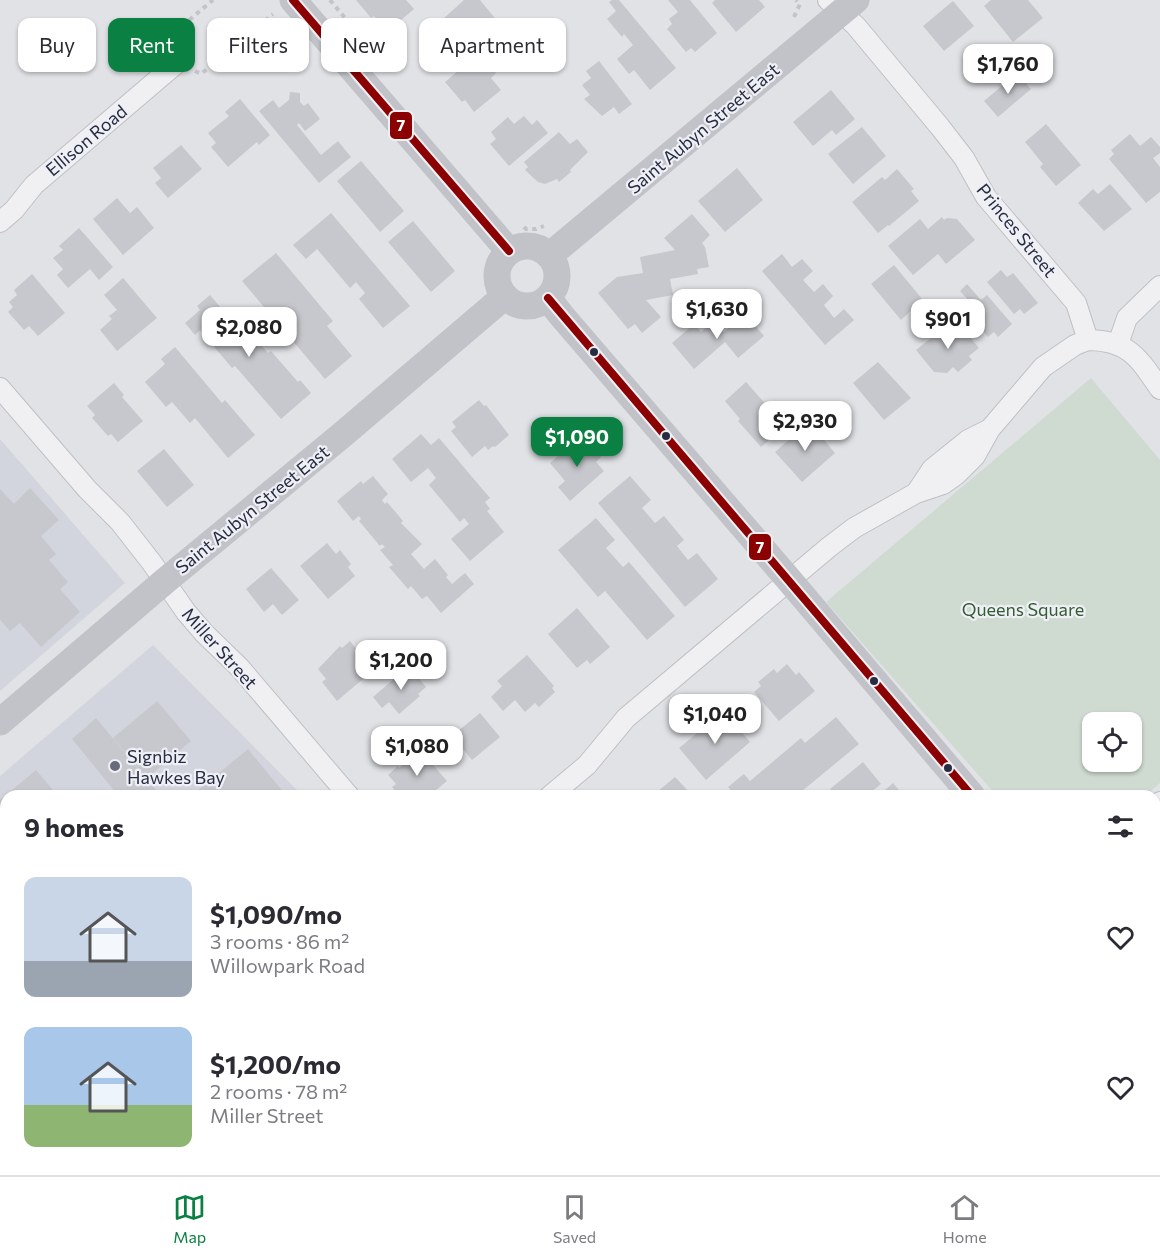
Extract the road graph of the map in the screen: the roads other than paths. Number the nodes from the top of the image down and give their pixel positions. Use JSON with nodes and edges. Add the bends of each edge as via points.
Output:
{"nodes":[{"id":1,"x":842,"y":4,"type":"edge"},
{"id":2,"x":285,"y":5,"type":"edge"},
{"id":3,"x":166,"y":72,"type":"edge"},
{"id":4,"x":0,"y":222,"type":"edge"},
{"id":5,"x":509,"y":251,"type":"junction"},
{"id":6,"x":550,"y":255,"type":"junction"},
{"id":7,"x":1160,"y":286,"type":"edge"},
{"id":8,"x":505,"y":296,"type":"junction"},
{"id":9,"x":548,"y":298,"type":"junction"},
{"id":10,"x":1088,"y":340,"type":"junction"},
{"id":11,"x":1118,"y":344,"type":"junction"},
{"id":12,"x":0,"y":388,"type":"edge"},
{"id":13,"x":1160,"y":389,"type":"edge"},
{"id":14,"x":165,"y":581,"type":"junction"},
{"id":15,"x":790,"y":581,"type":"junction"},
{"id":16,"x":0,"y":722,"type":"edge"},
{"id":17,"x":344,"y":790,"type":"edge"},
{"id":18,"x":557,"y":790,"type":"edge"},
{"id":19,"x":967,"y":790,"type":"edge"}],
"edges":[{"from":1,"to":6,"type":"main road","name":"Saint Aubyn Street East"},
{"from":1,"to":10,"type":"street","name":"Princes Street","via":[[964,158],[986,197],[1076,303]]},
{"from":2,"to":5,"type":"main road"},
{"from":3,"to":4,"type":"street","name":"Ellison Road","via":[[34,185]]},
{"from":5,"to":6,"type":"main road","via":[[527,245]]},
{"from":5,"to":8,"type":"main road","via":[[502,259],[497,278]]},
{"from":6,"to":9,"type":"main road","via":[[557,279]]},
{"from":7,"to":11,"type":"street","via":[[1127,318]]},
{"from":8,"to":9,"type":"main road","via":[[521,305]]},
{"from":8,"to":14,"type":"main road","name":"Saint Aubyn Street East"},
{"from":9,"to":15,"type":"main road"},
{"from":10,"to":11,"type":"street"},
{"from":10,"to":15,"type":"street","via":[[1043,367],[957,474],[854,528]]},
{"from":11,"to":13,"type":"street","via":[[1132,354]]},
{"from":12,"to":14,"type":"street","name":"Miller Street","via":[[120,522]]},
{"from":14,"to":16,"type":"main road","name":"Saint Aubyn Street East"},
{"from":14,"to":17,"type":"street","name":"Miller Street","via":[[204,633]]},
{"from":15,"to":18,"type":"street","via":[[626,718],[587,765]]},
{"from":15,"to":19,"type":"main road"}]}
